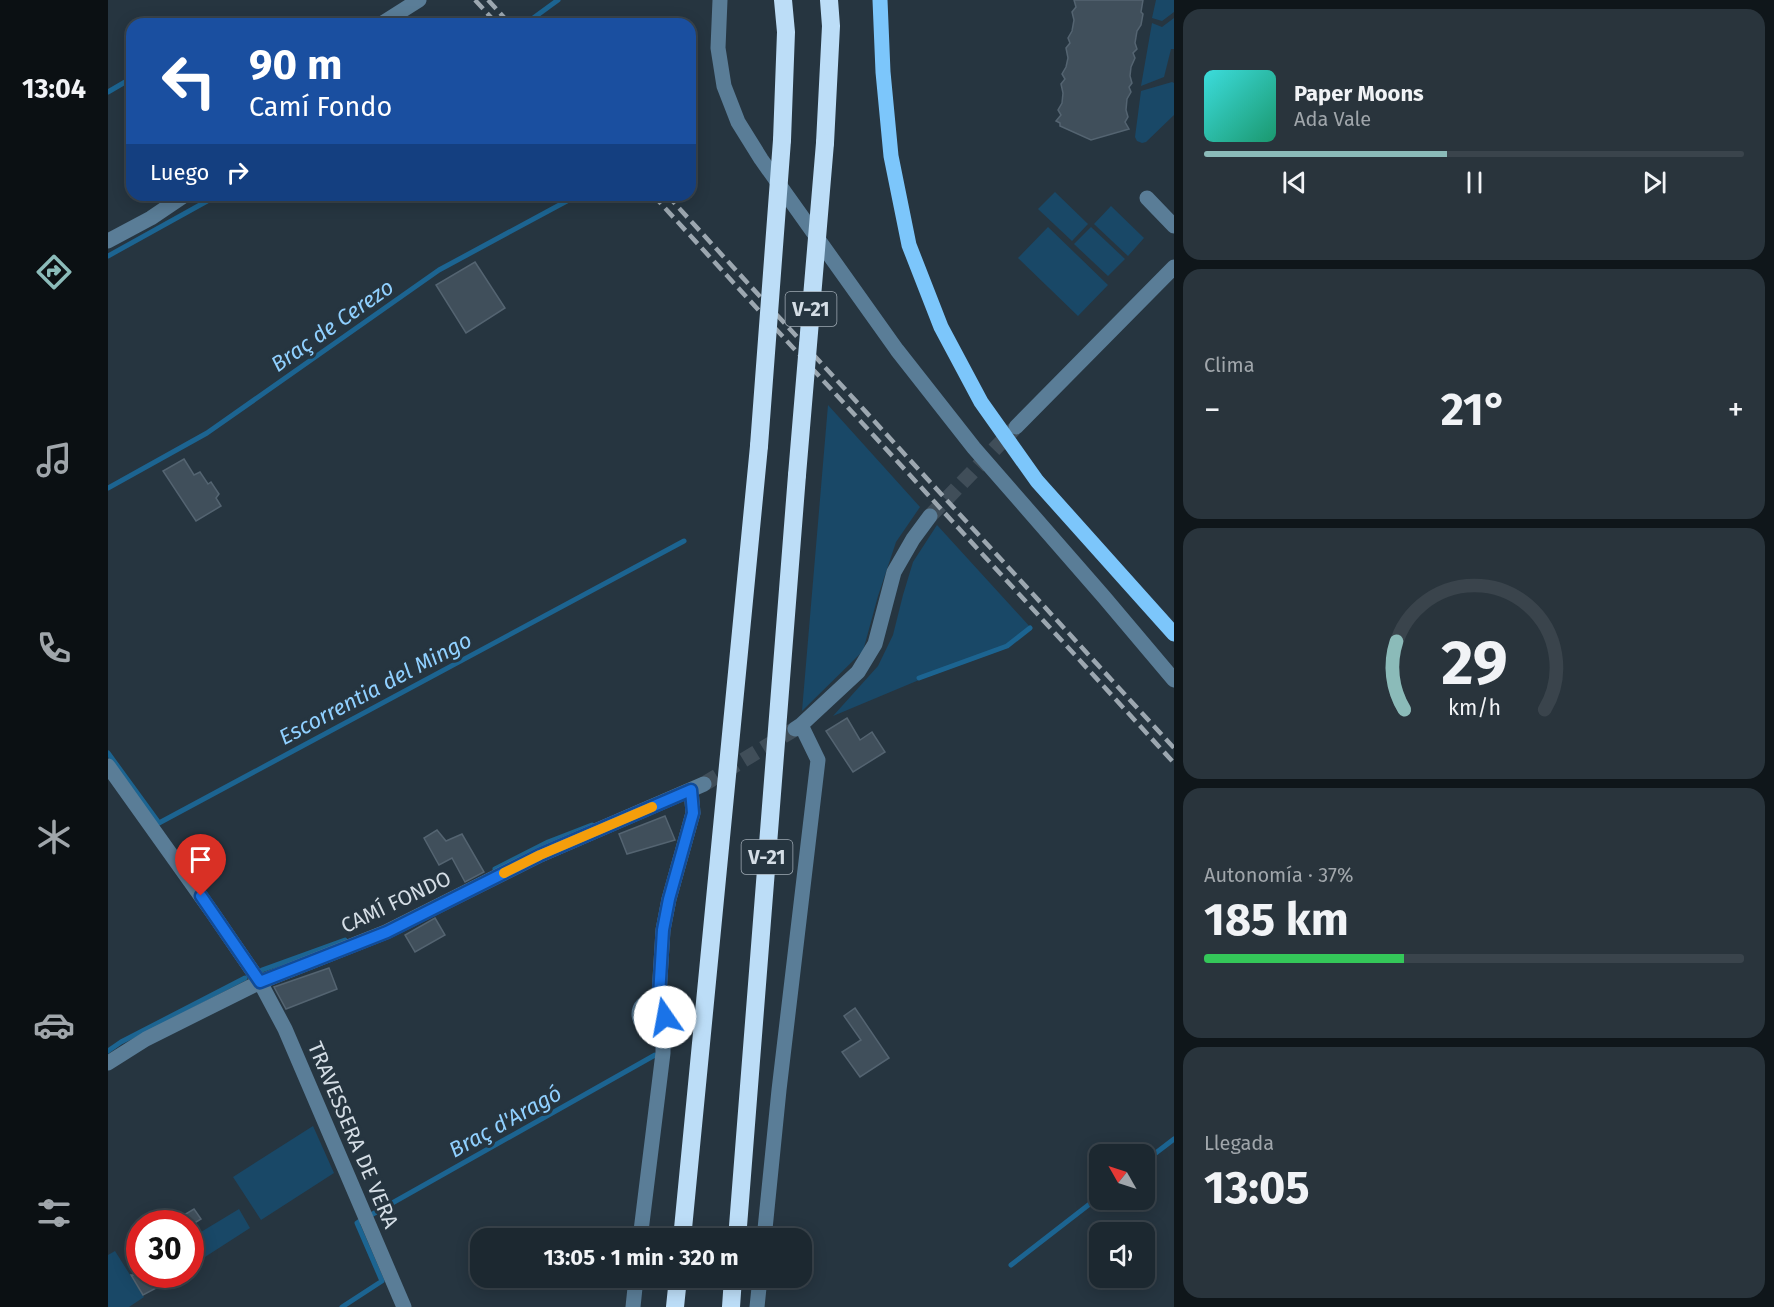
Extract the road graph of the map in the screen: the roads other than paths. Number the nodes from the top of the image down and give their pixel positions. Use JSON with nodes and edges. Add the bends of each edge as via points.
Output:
{"nodes":[{"id":1,"x":419,"y":0,"type":"edge"},
{"id":2,"x":720,"y":0,"type":"edge"},
{"id":3,"x":783,"y":0,"type":"edge"},
{"id":4,"x":829,"y":0,"type":"edge"},
{"id":5,"x":880,"y":0,"type":"edge"},
{"id":6,"x":389,"y":18,"type":"edge"},
{"id":7,"x":1147,"y":198,"type":"dead end"},
{"id":8,"x":176,"y":201,"type":"edge"},
{"id":9,"x":1174,"y":226,"type":"edge"},
{"id":10,"x":108,"y":241,"type":"edge"},
{"id":11,"x":1174,"y":267,"type":"edge"},
{"id":12,"x":1016,"y":427,"type":"tunnel mouth"},
{"id":13,"x":930,"y":516,"type":"tunnel mouth"},
{"id":14,"x":1174,"y":634,"type":"edge"},
{"id":15,"x":1174,"y":680,"type":"edge"},
{"id":16,"x":108,"y":766,"type":"edge"},
{"id":17,"x":260,"y":982,"type":"junction"},
{"id":18,"x":657,"y":1002,"type":"junction"},
{"id":19,"x":659,"y":1025,"type":"junction"},
{"id":20,"x":108,"y":1063,"type":"edge"},
{"id":21,"x":641,"y":1228,"type":"edge"},
{"id":22,"x":683,"y":1228,"type":"edge"},
{"id":23,"x":738,"y":1228,"type":"edge"},
{"id":24,"x":765,"y":1228,"type":"edge"},
{"id":25,"x":635,"y":1288,"type":"edge"},
{"id":26,"x":677,"y":1288,"type":"edge"},
{"id":27,"x":733,"y":1288,"type":"edge"},
{"id":28,"x":759,"y":1288,"type":"edge"},
{"id":29,"x":404,"y":1307,"type":"edge"},
{"id":30,"x":633,"y":1307,"type":"edge"},
{"id":31,"x":675,"y":1307,"type":"edge"},
{"id":32,"x":731,"y":1307,"type":"edge"},
{"id":33,"x":757,"y":1307,"type":"edge"}],
"edges":[{"from":1,"to":6,"type":"street"},
{"from":2,"to":15,"type":"street","via":[[718,48],[724,86],[738,122],[761,159],[897,350],[967,439]]},
{"from":3,"to":22,"type":"highway","number":"V-21","bridge":true,"via":[[786,32],[782,140],[759,446]]},
{"from":4,"to":23,"type":"highway","number":"V-21","bridge":true,"via":[[825,143]]},
{"from":5,"to":14,"type":"main road","via":[[891,156],[909,245],[941,327],[981,402],[1037,481]]},
{"from":7,"to":9,"type":"street"},
{"from":8,"to":10,"type":"street"},
{"from":11,"to":12,"type":"street"},
{"from":13,"to":24,"type":"street","via":[[894,572],[875,644],[858,672],[798,727],[818,760]]},
{"from":16,"to":17,"type":"street","name":"TRAVESSERA DE VERA"},
{"from":17,"to":18,"type":"street","name":"CAMÍ FONDO","via":[[387,932],[540,855],[698,787],[663,930]]},
{"from":17,"to":20,"type":"street","name":"CAMÍ FONDO","via":[[146,1039]]},
{"from":17,"to":29,"type":"street","name":"TRAVESSERA DE VERA","via":[[285,1029]]},
{"from":18,"to":19,"type":"street","via":[[665,1012]]},
{"from":18,"to":19,"type":"street","via":[[648,1001],[640,1007],[638,1015],[645,1026]]},
{"from":19,"to":21,"type":"street","via":[[663,1053]]},
{"from":25,"to":30,"type":"street"},
{"from":26,"to":31,"type":"highway"},
{"from":27,"to":32,"type":"highway"},
{"from":28,"to":33,"type":"street"}]}
